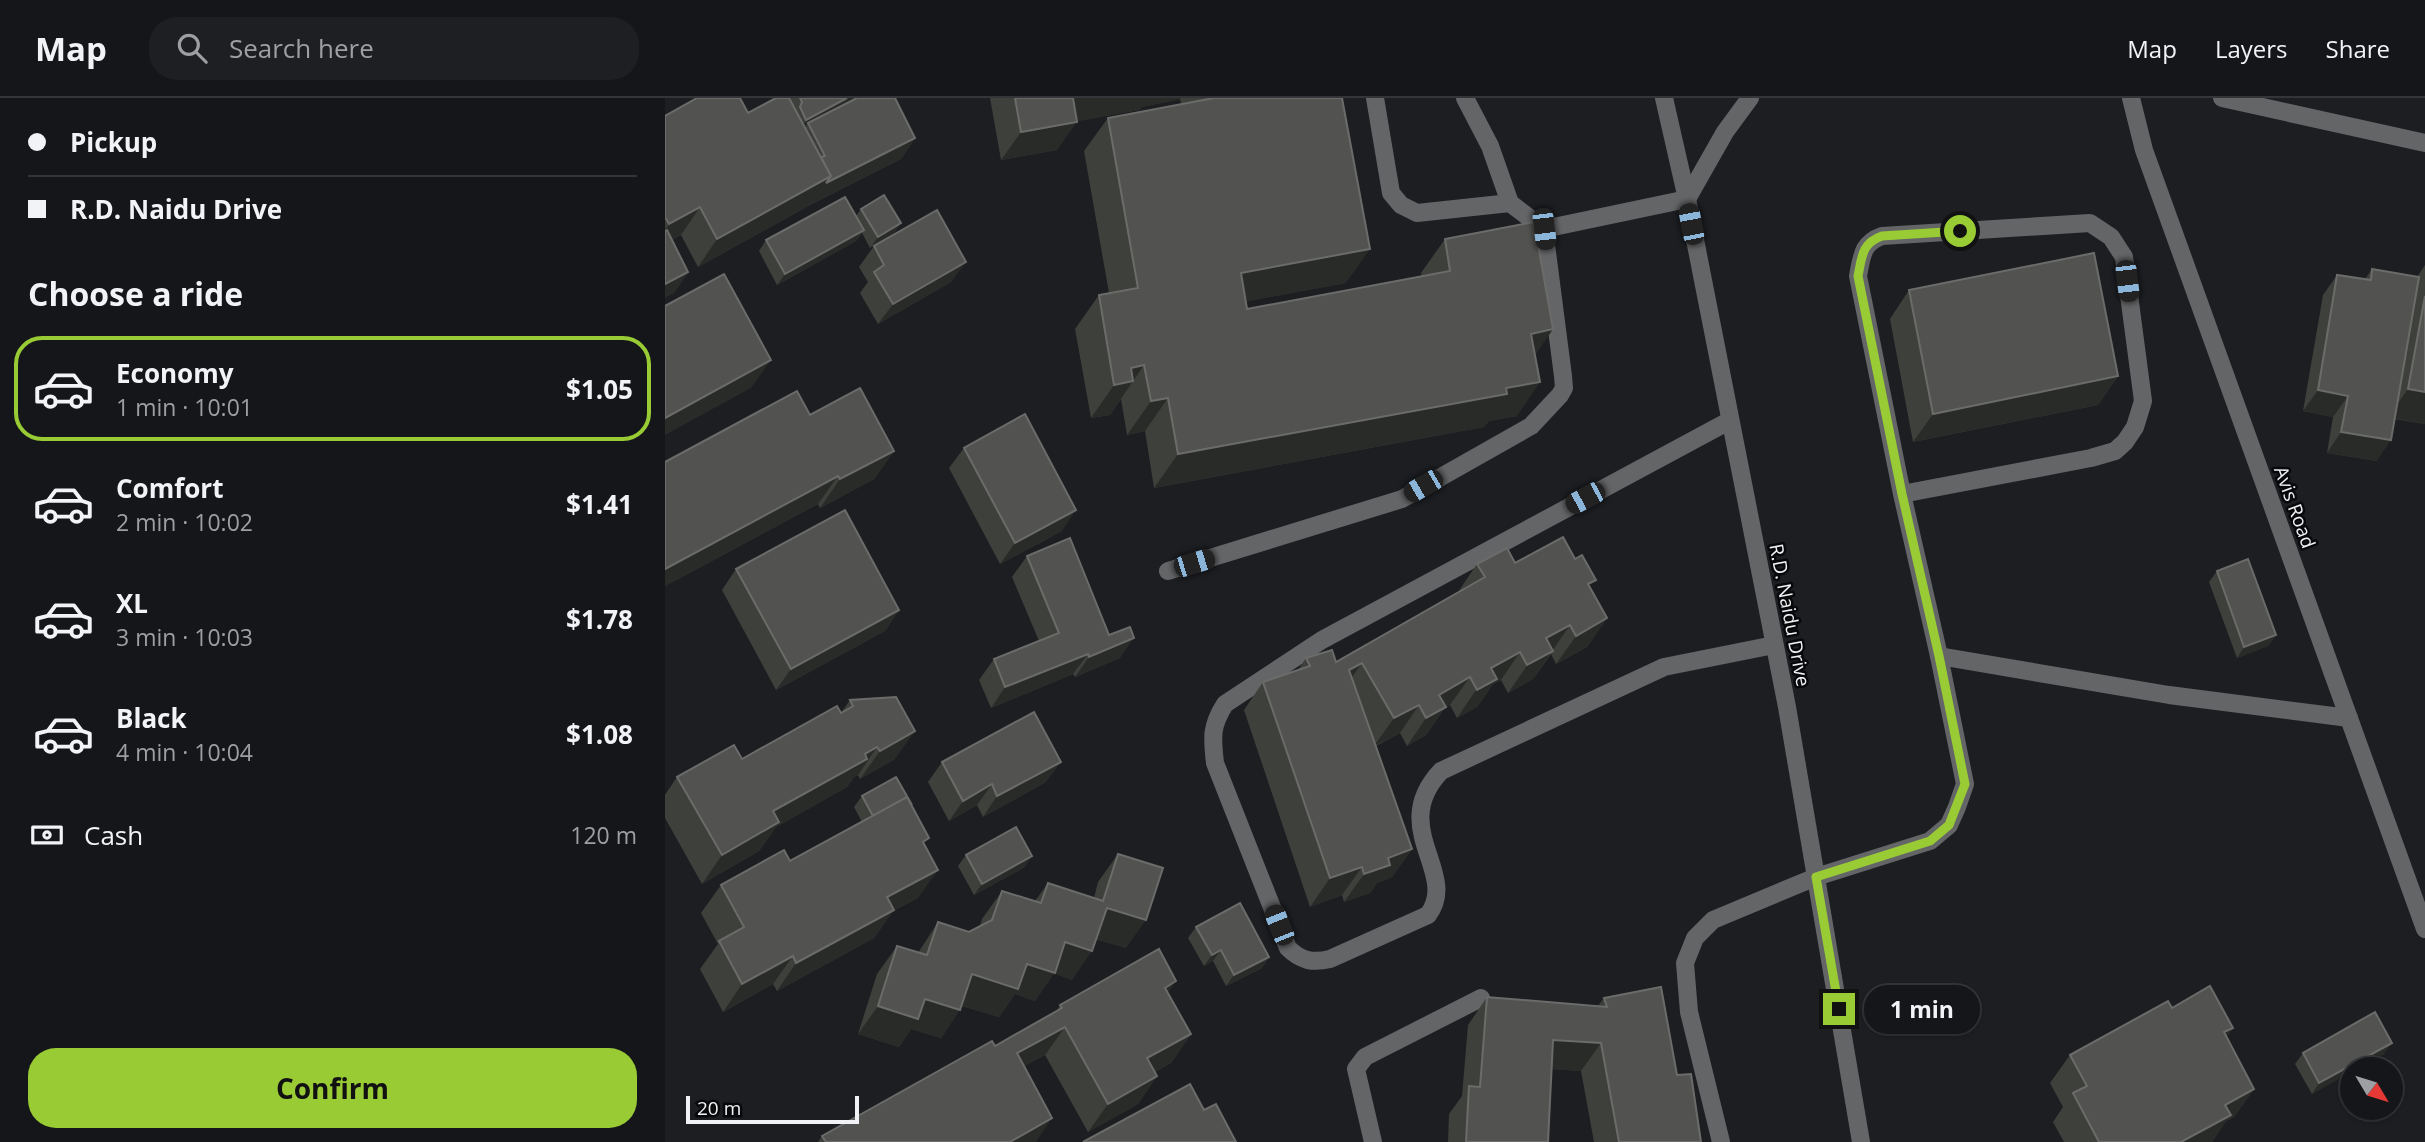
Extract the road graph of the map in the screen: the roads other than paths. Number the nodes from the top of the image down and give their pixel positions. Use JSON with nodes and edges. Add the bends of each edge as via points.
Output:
{"nodes":[{"id":1,"x":1375,"y":98,"type":"edge"},
{"id":2,"x":1465,"y":98,"type":"edge"},
{"id":3,"x":1664,"y":98,"type":"edge"},
{"id":4,"x":1750,"y":98,"type":"edge"},
{"id":5,"x":2131,"y":98,"type":"edge"},
{"id":6,"x":2222,"y":98,"type":"edge"},
{"id":7,"x":2425,"y":143,"type":"edge"},
{"id":8,"x":1687,"y":200,"type":"junction"},
{"id":9,"x":1510,"y":203,"type":"junction"},
{"id":10,"x":1544,"y":229,"type":"junction"},
{"id":11,"x":1729,"y":421,"type":"junction"},
{"id":12,"x":1902,"y":494,"type":"junction"},
{"id":13,"x":1168,"y":571,"type":"dead end"},
{"id":14,"x":1775,"y":645,"type":"junction"},
{"id":15,"x":1939,"y":656,"type":"junction"},
{"id":16,"x":2349,"y":718,"type":"junction"},
{"id":17,"x":1816,"y":877,"type":"junction"},
{"id":18,"x":2425,"y":929,"type":"edge"},
{"id":19,"x":1481,"y":998,"type":"dead end"},
{"id":20,"x":1373,"y":1142,"type":"edge"},
{"id":21,"x":1721,"y":1142,"type":"edge"},
{"id":22,"x":1861,"y":1142,"type":"edge"}],
"edges":[{"from":1,"to":9,"type":"street","via":[[1391,192],[1401,205],[1417,213]]},
{"from":2,"to":9,"type":"street","via":[[1490,146]]},
{"from":3,"to":8,"type":"street","name":"R.D. Naidu Drive"},
{"from":4,"to":8,"type":"street"},
{"from":5,"to":16,"type":"street","name":"Avis Road","via":[[2144,150]]},
{"from":6,"to":7,"type":"street"},
{"from":8,"to":10,"type":"street"},
{"from":8,"to":11,"type":"street","name":"R.D. Naidu Drive"},
{"from":9,"to":10,"type":"street"},
{"from":10,"to":13,"type":"street","via":[[1564,388],[1531,426],[1402,499]]},
{"from":11,"to":14,"type":"street","name":"R.D. Naidu Drive"},
{"from":11,"to":14,"type":"street","via":[[1322,640],[1225,704],[1212,736],[1215,762],[1288,948],[1315,963],[1428,915],[1436,886],[1419,807],[1427,785],[1441,771],[1664,667]]},
{"from":12,"to":12,"type":"street","via":[[1858,276],[1864,247],[1882,236],[2090,223],[2111,237],[2124,257],[2143,401],[2125,442],[2115,451],[2091,458]]},
{"from":12,"to":15,"type":"street"},
{"from":14,"to":17,"type":"street","name":"R.D. Naidu Drive"},
{"from":15,"to":16,"type":"street","via":[[2169,695]]},
{"from":15,"to":17,"type":"street","via":[[1965,784],[1949,825],[1930,841]]},
{"from":16,"to":18,"type":"street","name":"Avis Road"},
{"from":17,"to":21,"type":"street","via":[[1713,920],[1687,954],[1689,1012]]},
{"from":17,"to":22,"type":"street","name":"R.D. Naidu Drive"},
{"from":19,"to":20,"type":"street","via":[[1365,1057],[1356,1069]]}]}
